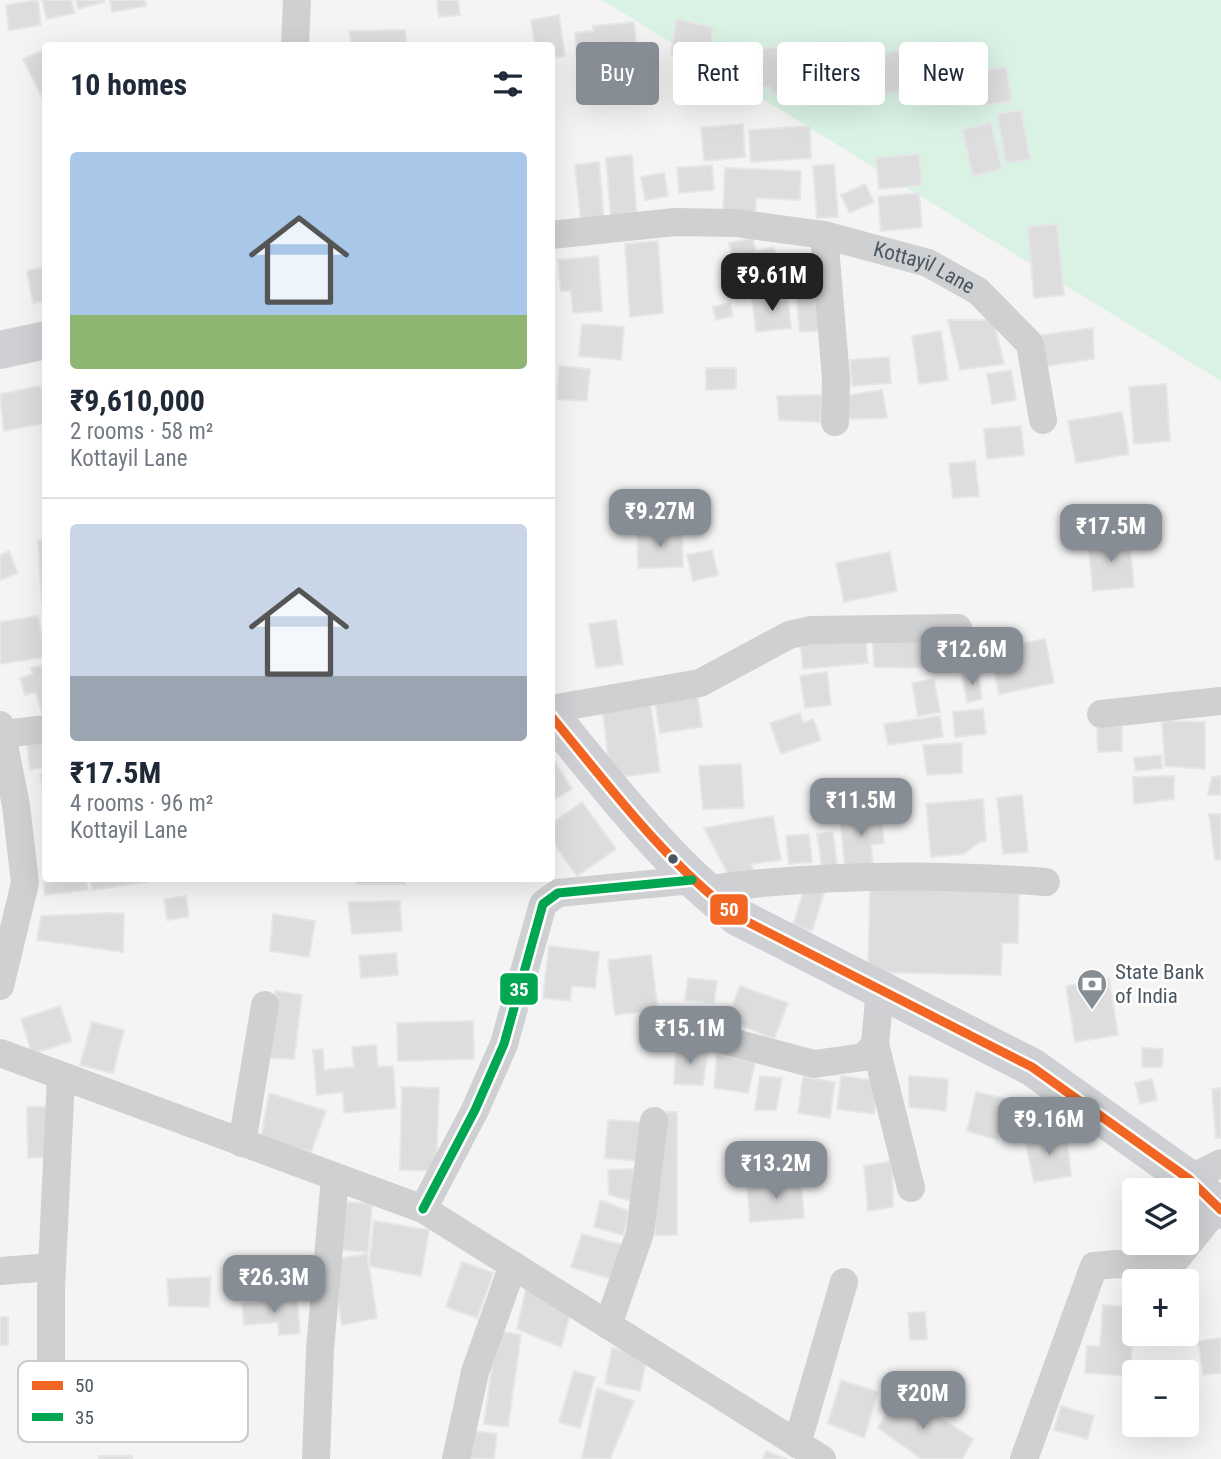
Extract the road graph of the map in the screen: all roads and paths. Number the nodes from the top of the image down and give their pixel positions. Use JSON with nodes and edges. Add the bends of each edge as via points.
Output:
{"nodes":[{"id":1,"x":297,"y":0,"type":"edge"},
{"id":2,"x":295,"y":42,"type":"edge"},
{"id":3,"x":555,"y":235,"type":"edge"},
{"id":4,"x":824,"y":235,"type":"junction"},
{"id":5,"x":42,"y":341,"type":"edge"},
{"id":6,"x":0,"y":349,"type":"edge"},
{"id":7,"x":1043,"y":420,"type":"dead end"},
{"id":8,"x":835,"y":422,"type":"dead end"},
{"id":9,"x":958,"y":628,"type":"dead end"},
{"id":10,"x":1221,"y":701,"type":"edge"},
{"id":11,"x":555,"y":708,"type":"edge"},
{"id":12,"x":1101,"y":714,"type":"dead end"},
{"id":13,"x":555,"y":721,"type":"edge"},
{"id":14,"x":42,"y":729,"type":"edge"},
{"id":15,"x":2,"y":730,"type":"edge"},
{"id":16,"x":1046,"y":882,"type":"dead end"},
{"id":17,"x":697,"y":885,"type":"junction"},
{"id":18,"x":0,"y":986,"type":"edge"},
{"id":19,"x":880,"y":989,"type":"junction"},
{"id":20,"x":265,"y":1005,"type":"dead end"},
{"id":21,"x":716,"y":1038,"type":"dead end"},
{"id":22,"x":875,"y":1044,"type":"junction"},
{"id":23,"x":0,"y":1053,"type":"edge"},
{"id":24,"x":61,"y":1077,"type":"junction"},
{"id":25,"x":654,"y":1121,"type":"dead end"},
{"id":26,"x":242,"y":1143,"type":"junction"},
{"id":27,"x":1205,"y":1171,"type":"edge"},
{"id":28,"x":335,"y":1177,"type":"junction"},
{"id":29,"x":911,"y":1188,"type":"dead end"},
{"id":30,"x":1220,"y":1208,"type":"edge"},
{"id":31,"x":423,"y":1209,"type":"junction"},
{"id":32,"x":513,"y":1265,"type":"junction"},
{"id":33,"x":52,"y":1267,"type":"junction"},
{"id":34,"x":0,"y":1270,"type":"edge"},
{"id":35,"x":844,"y":1282,"type":"dead end"},
{"id":36,"x":608,"y":1325,"type":"junction"},
{"id":37,"x":51,"y":1361,"type":"edge"},
{"id":38,"x":797,"y":1444,"type":"junction"},
{"id":39,"x":316,"y":1459,"type":"edge"},
{"id":40,"x":456,"y":1459,"type":"edge"},
{"id":41,"x":822,"y":1459,"type":"edge"},
{"id":42,"x":1024,"y":1459,"type":"edge"}],
"edges":[{"from":1,"to":2,"type":"street"},
{"from":3,"to":4,"type":"street","name":"Kottayil Lane","via":[[675,222],[736,223]]},
{"from":4,"to":7,"type":"street","name":"Kottayil Lane","via":[[928,263],[978,291],[1030,344]]},
{"from":4,"to":8,"type":"street"},
{"from":5,"to":6,"type":"street"},
{"from":9,"to":11,"type":"street","via":[[811,630],[789,635],[701,683]]},
{"from":10,"to":12,"type":"street"},
{"from":13,"to":17,"type":"street"},
{"from":14,"to":15,"type":"street"},
{"from":15,"to":18,"type":"street","via":[[25,883]]},
{"from":16,"to":17,"type":"street","via":[[963,875],[785,878]]},
{"from":17,"to":19,"type":"street","via":[[738,917]]},
{"from":17,"to":31,"type":"street","via":[[558,893],[543,904],[504,1044]]},
{"from":19,"to":22,"type":"street"},
{"from":19,"to":27,"type":"street","via":[[1032,1067]]},
{"from":20,"to":26,"type":"street"},
{"from":21,"to":22,"type":"street","via":[[814,1064],[864,1057]]},
{"from":22,"to":29,"type":"street"},
{"from":23,"to":24,"type":"street"},
{"from":24,"to":26,"type":"street"},
{"from":24,"to":33,"type":"street"},
{"from":25,"to":36,"type":"street","via":[[640,1233]]},
{"from":26,"to":28,"type":"street"},
{"from":27,"to":30,"type":"street"},
{"from":28,"to":31,"type":"street"},
{"from":28,"to":39,"type":"street"},
{"from":30,"to":42,"type":"street","via":[[1169,1268],[1094,1266]]},
{"from":31,"to":32,"type":"street"},
{"from":32,"to":36,"type":"street"},
{"from":32,"to":40,"type":"street","via":[[475,1372]]},
{"from":33,"to":34,"type":"street"},
{"from":33,"to":37,"type":"street"},
{"from":35,"to":38,"type":"street"},
{"from":36,"to":38,"type":"street"},
{"from":38,"to":41,"type":"street"}]}
